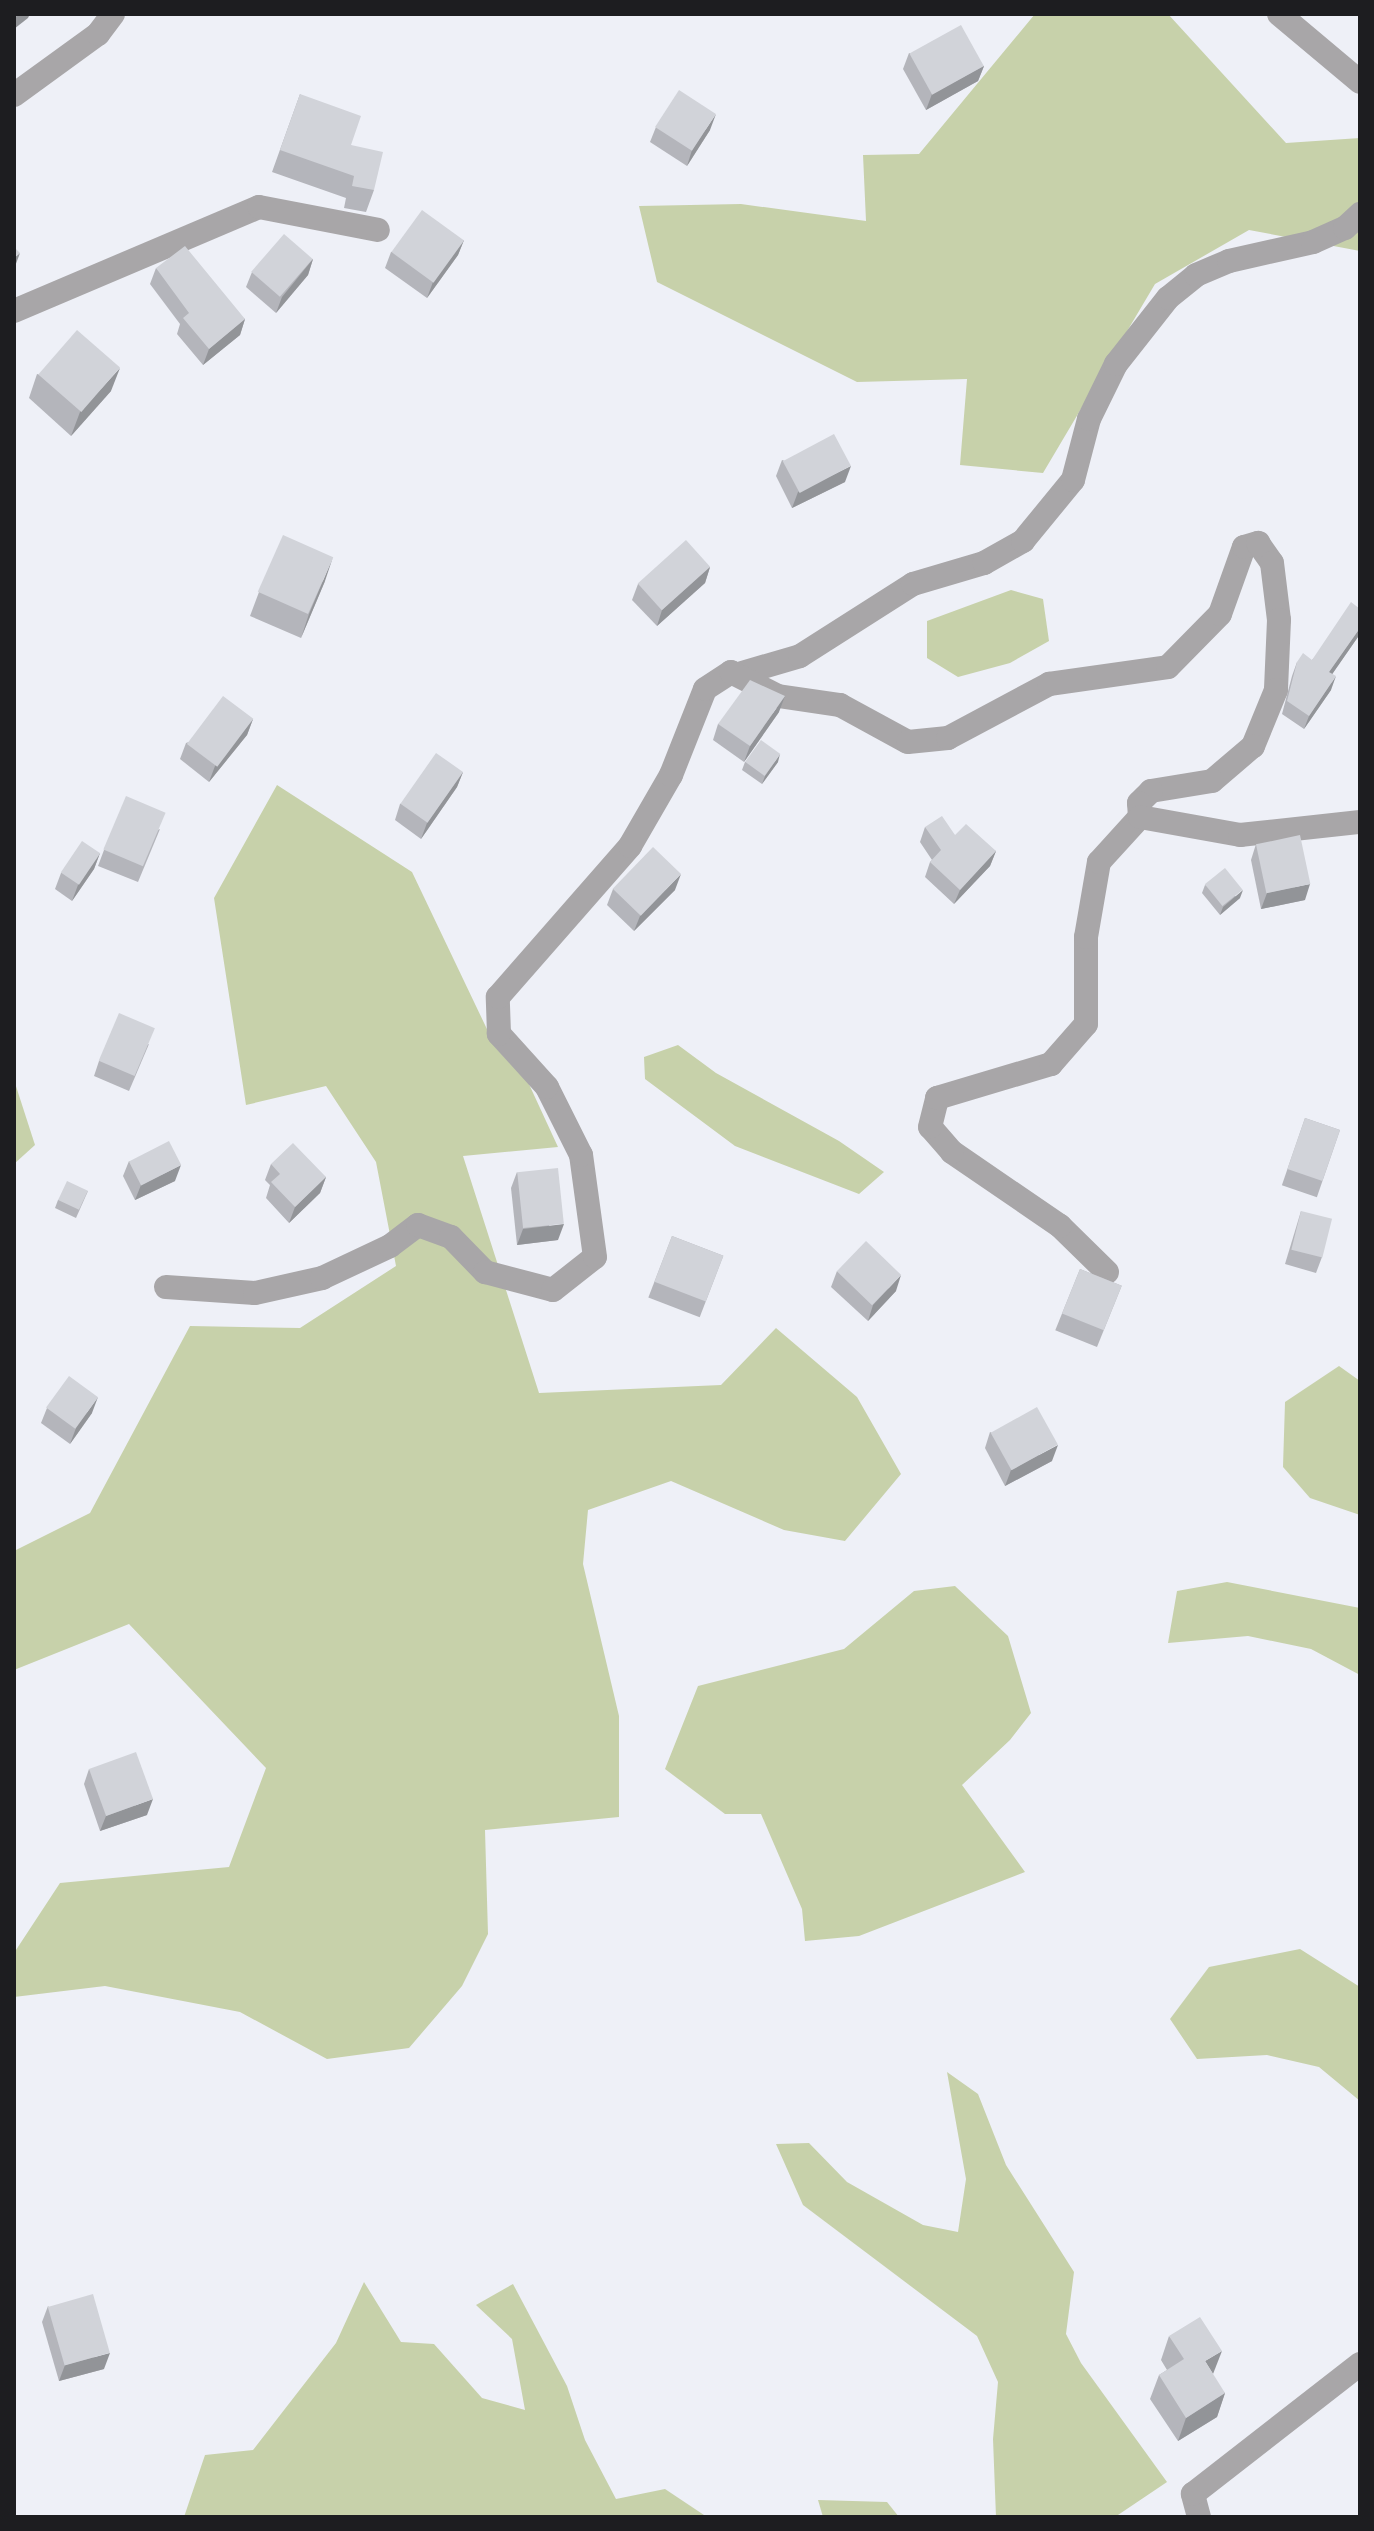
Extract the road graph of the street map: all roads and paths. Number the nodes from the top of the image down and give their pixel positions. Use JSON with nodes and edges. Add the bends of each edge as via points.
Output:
{"nodes":[{"id":1,"x":113,"y":14,"type":"edge"},
{"id":2,"x":1279,"y":14,"type":"edge"},
{"id":3,"x":1360,"y":82,"type":"edge"},
{"id":4,"x":14,"y":95,"type":"edge"},
{"id":5,"x":1360,"y":214,"type":"edge"},
{"id":6,"x":378,"y":230,"type":"dead end"},
{"id":7,"x":14,"y":311,"type":"edge"},
{"id":8,"x":742,"y":673,"type":"junction"},
{"id":9,"x":1140,"y":817,"type":"junction"},
{"id":10,"x":1360,"y":822,"type":"edge"},
{"id":11,"x":1107,"y":1272,"type":"dead end"},
{"id":12,"x":166,"y":1287,"type":"dead end"},
{"id":13,"x":1360,"y":2364,"type":"edge"},
{"id":14,"x":1199,"y":2517,"type":"edge"}],
"edges":[{"from":1,"to":4,"type":"street","via":[[98,34]]},
{"from":2,"to":3,"type":"street"},
{"from":5,"to":8,"type":"street","via":[[1345,228],[1313,242],[1229,261],[1196,275],[1168,298],[1116,364],[1089,419],[1073,480],[1023,541],[984,563],[913,584],[800,656]]},
{"from":6,"to":7,"type":"street","via":[[259,207]]},
{"from":8,"to":9,"type":"street","via":[[778,696],[840,705],[908,742],[948,738],[1049,684],[1168,667],[1220,614],[1244,547],[1258,543],[1272,563],[1279,620],[1276,690],[1253,746],[1212,781],[1151,791],[1139,803]]},
{"from":8,"to":12,"type":"street","via":[[731,672],[705,689],[671,775],[630,846],[498,997],[499,1034],[547,1087],[581,1155],[595,1257],[553,1290],[485,1272],[451,1237],[418,1225],[390,1246],[322,1278],[255,1293]]},
{"from":9,"to":10,"type":"street","via":[[1240,835]]},
{"from":9,"to":11,"type":"street","via":[[1099,862],[1086,937],[1086,1024],[1051,1064],[937,1098],[930,1127],[952,1152],[1060,1226]]},
{"from":13,"to":14,"type":"street","via":[[1193,2494]]}]}
